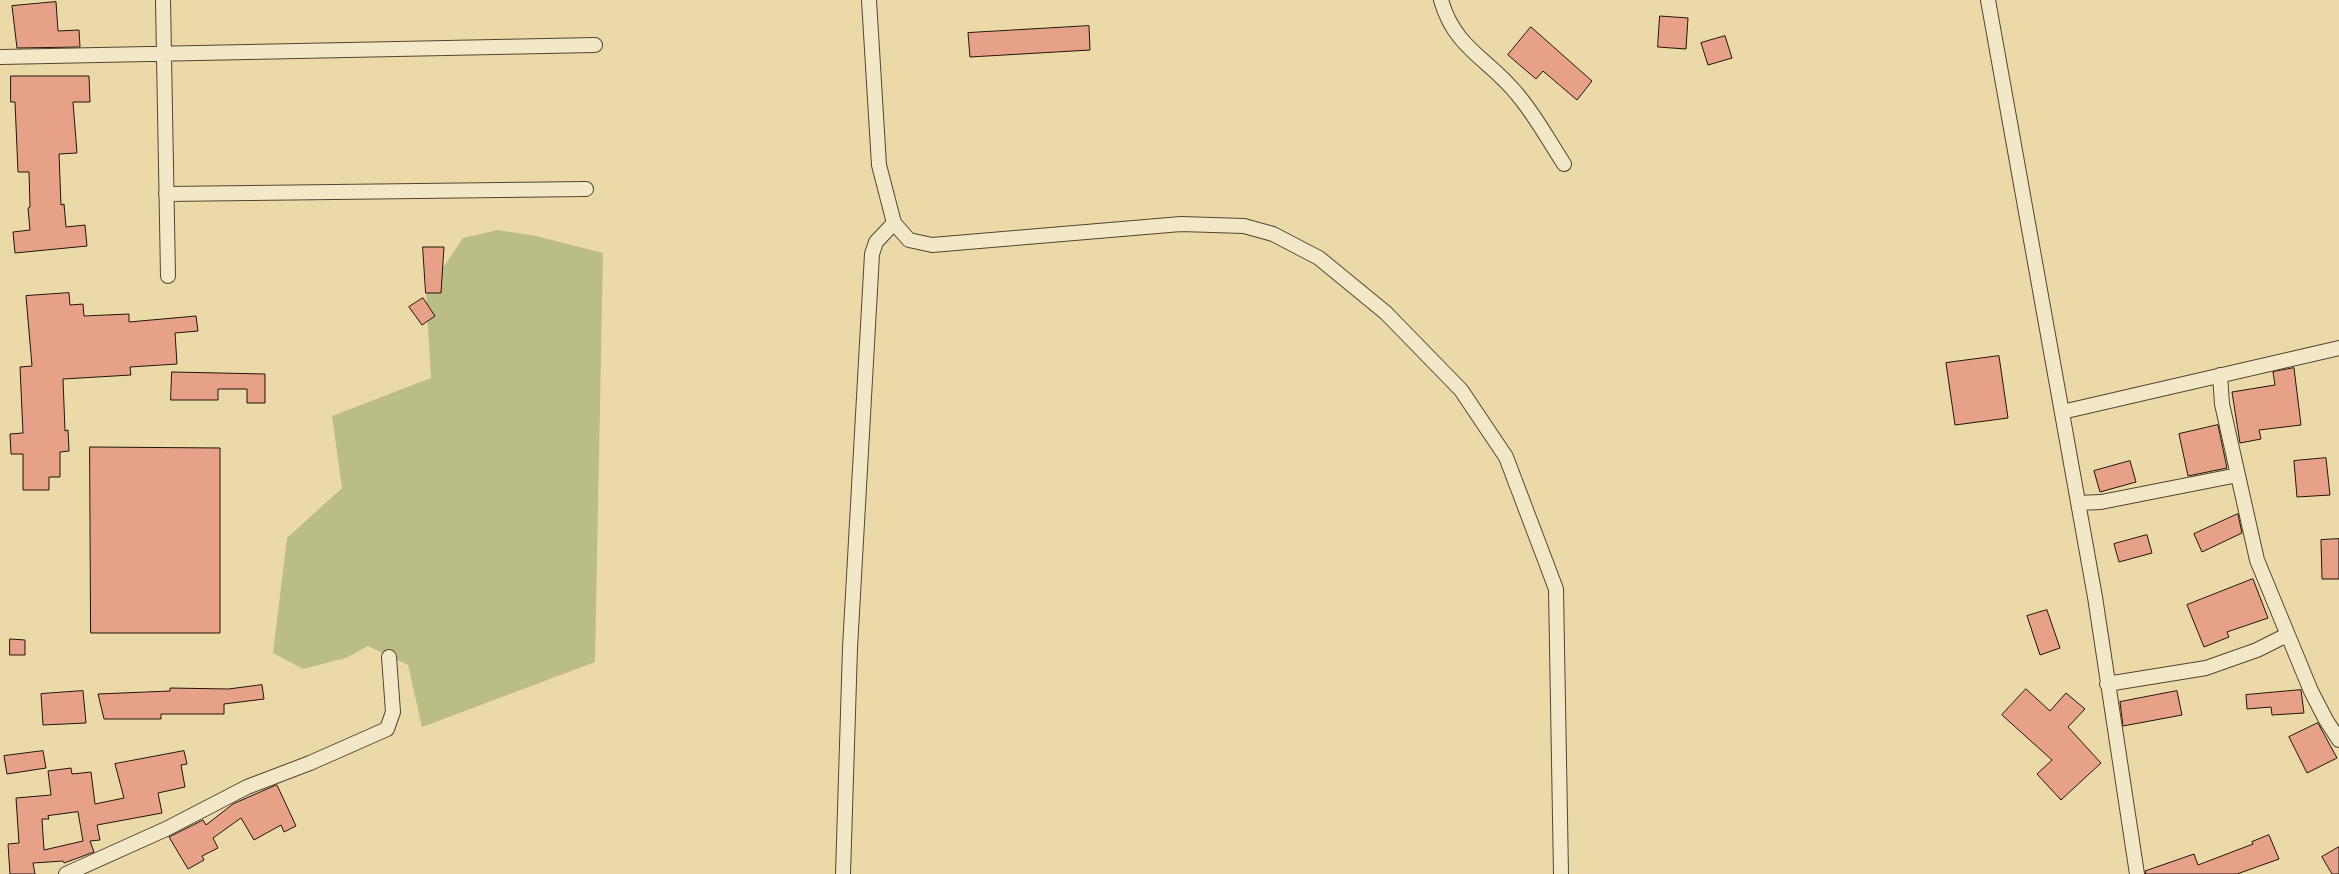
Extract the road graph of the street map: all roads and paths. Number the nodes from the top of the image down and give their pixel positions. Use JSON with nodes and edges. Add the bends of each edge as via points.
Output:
{"nodes":[{"id":1,"x":164,"y":0,"type":"edge"},
{"id":2,"x":869,"y":0,"type":"edge"},
{"id":3,"x":1442,"y":0,"type":"edge"},
{"id":4,"x":1988,"y":0,"type":"edge"},
{"id":5,"x":595,"y":45,"type":"dead end"},
{"id":6,"x":164,"y":54,"type":"junction"},
{"id":7,"x":0,"y":57,"type":"edge"},
{"id":8,"x":1564,"y":164,"type":"dead end"},
{"id":9,"x":586,"y":189,"type":"dead end"},
{"id":10,"x":166,"y":194,"type":"junction"},
{"id":11,"x":894,"y":223,"type":"junction"},
{"id":12,"x":168,"y":276,"type":"dead end"},
{"id":13,"x":2339,"y":348,"type":"edge"},
{"id":14,"x":2220,"y":375,"type":"junction"},
{"id":15,"x":2062,"y":412,"type":"junction"},
{"id":16,"x":2238,"y":475,"type":"junction"},
{"id":17,"x":2078,"y":503,"type":"junction"},
{"id":18,"x":2287,"y":635,"type":"junction"},
{"id":19,"x":389,"y":657,"type":"dead end"},
{"id":20,"x":2107,"y":684,"type":"junction"},
{"id":21,"x":2339,"y":740,"type":"edge"},
{"id":22,"x":66,"y":874,"type":"edge"},
{"id":23,"x":843,"y":874,"type":"edge"},
{"id":24,"x":1561,"y":874,"type":"edge"},
{"id":25,"x":2137,"y":874,"type":"edge"}],
"edges":[{"from":1,"to":6,"type":"street"},
{"from":2,"to":11,"type":"street","via":[[879,165]]},
{"from":3,"to":8,"type":"street","via":[[1460,41],[1517,94]]},
{"from":4,"to":15,"type":"street"},
{"from":5,"to":6,"type":"street"},
{"from":6,"to":7,"type":"street"},
{"from":6,"to":10,"type":"street"},
{"from":9,"to":10,"type":"street"},
{"from":10,"to":12,"type":"street"},
{"from":11,"to":23,"type":"street","via":[[876,242],[872,254],[850,648]]},
{"from":11,"to":24,"type":"street","via":[[909,240],[932,244],[1181,224],[1244,226],[1274,234],[1319,258],[1386,313],[1461,390],[1506,457],[1556,589]]},
{"from":13,"to":14,"type":"street"},
{"from":14,"to":15,"type":"street"},
{"from":14,"to":16,"type":"street","via":[[2222,404]]},
{"from":15,"to":17,"type":"street"},
{"from":16,"to":17,"type":"street","via":[[2102,502]]},
{"from":16,"to":18,"type":"street","via":[[2257,560]]},
{"from":17,"to":20,"type":"street"},
{"from":18,"to":20,"type":"street","via":[[2257,650],[2206,668]]},
{"from":18,"to":21,"type":"street","via":[[2311,691]]},
{"from":19,"to":22,"type":"street","via":[[393,712],[387,729],[247,787],[166,829]]},
{"from":20,"to":25,"type":"street"}]}
